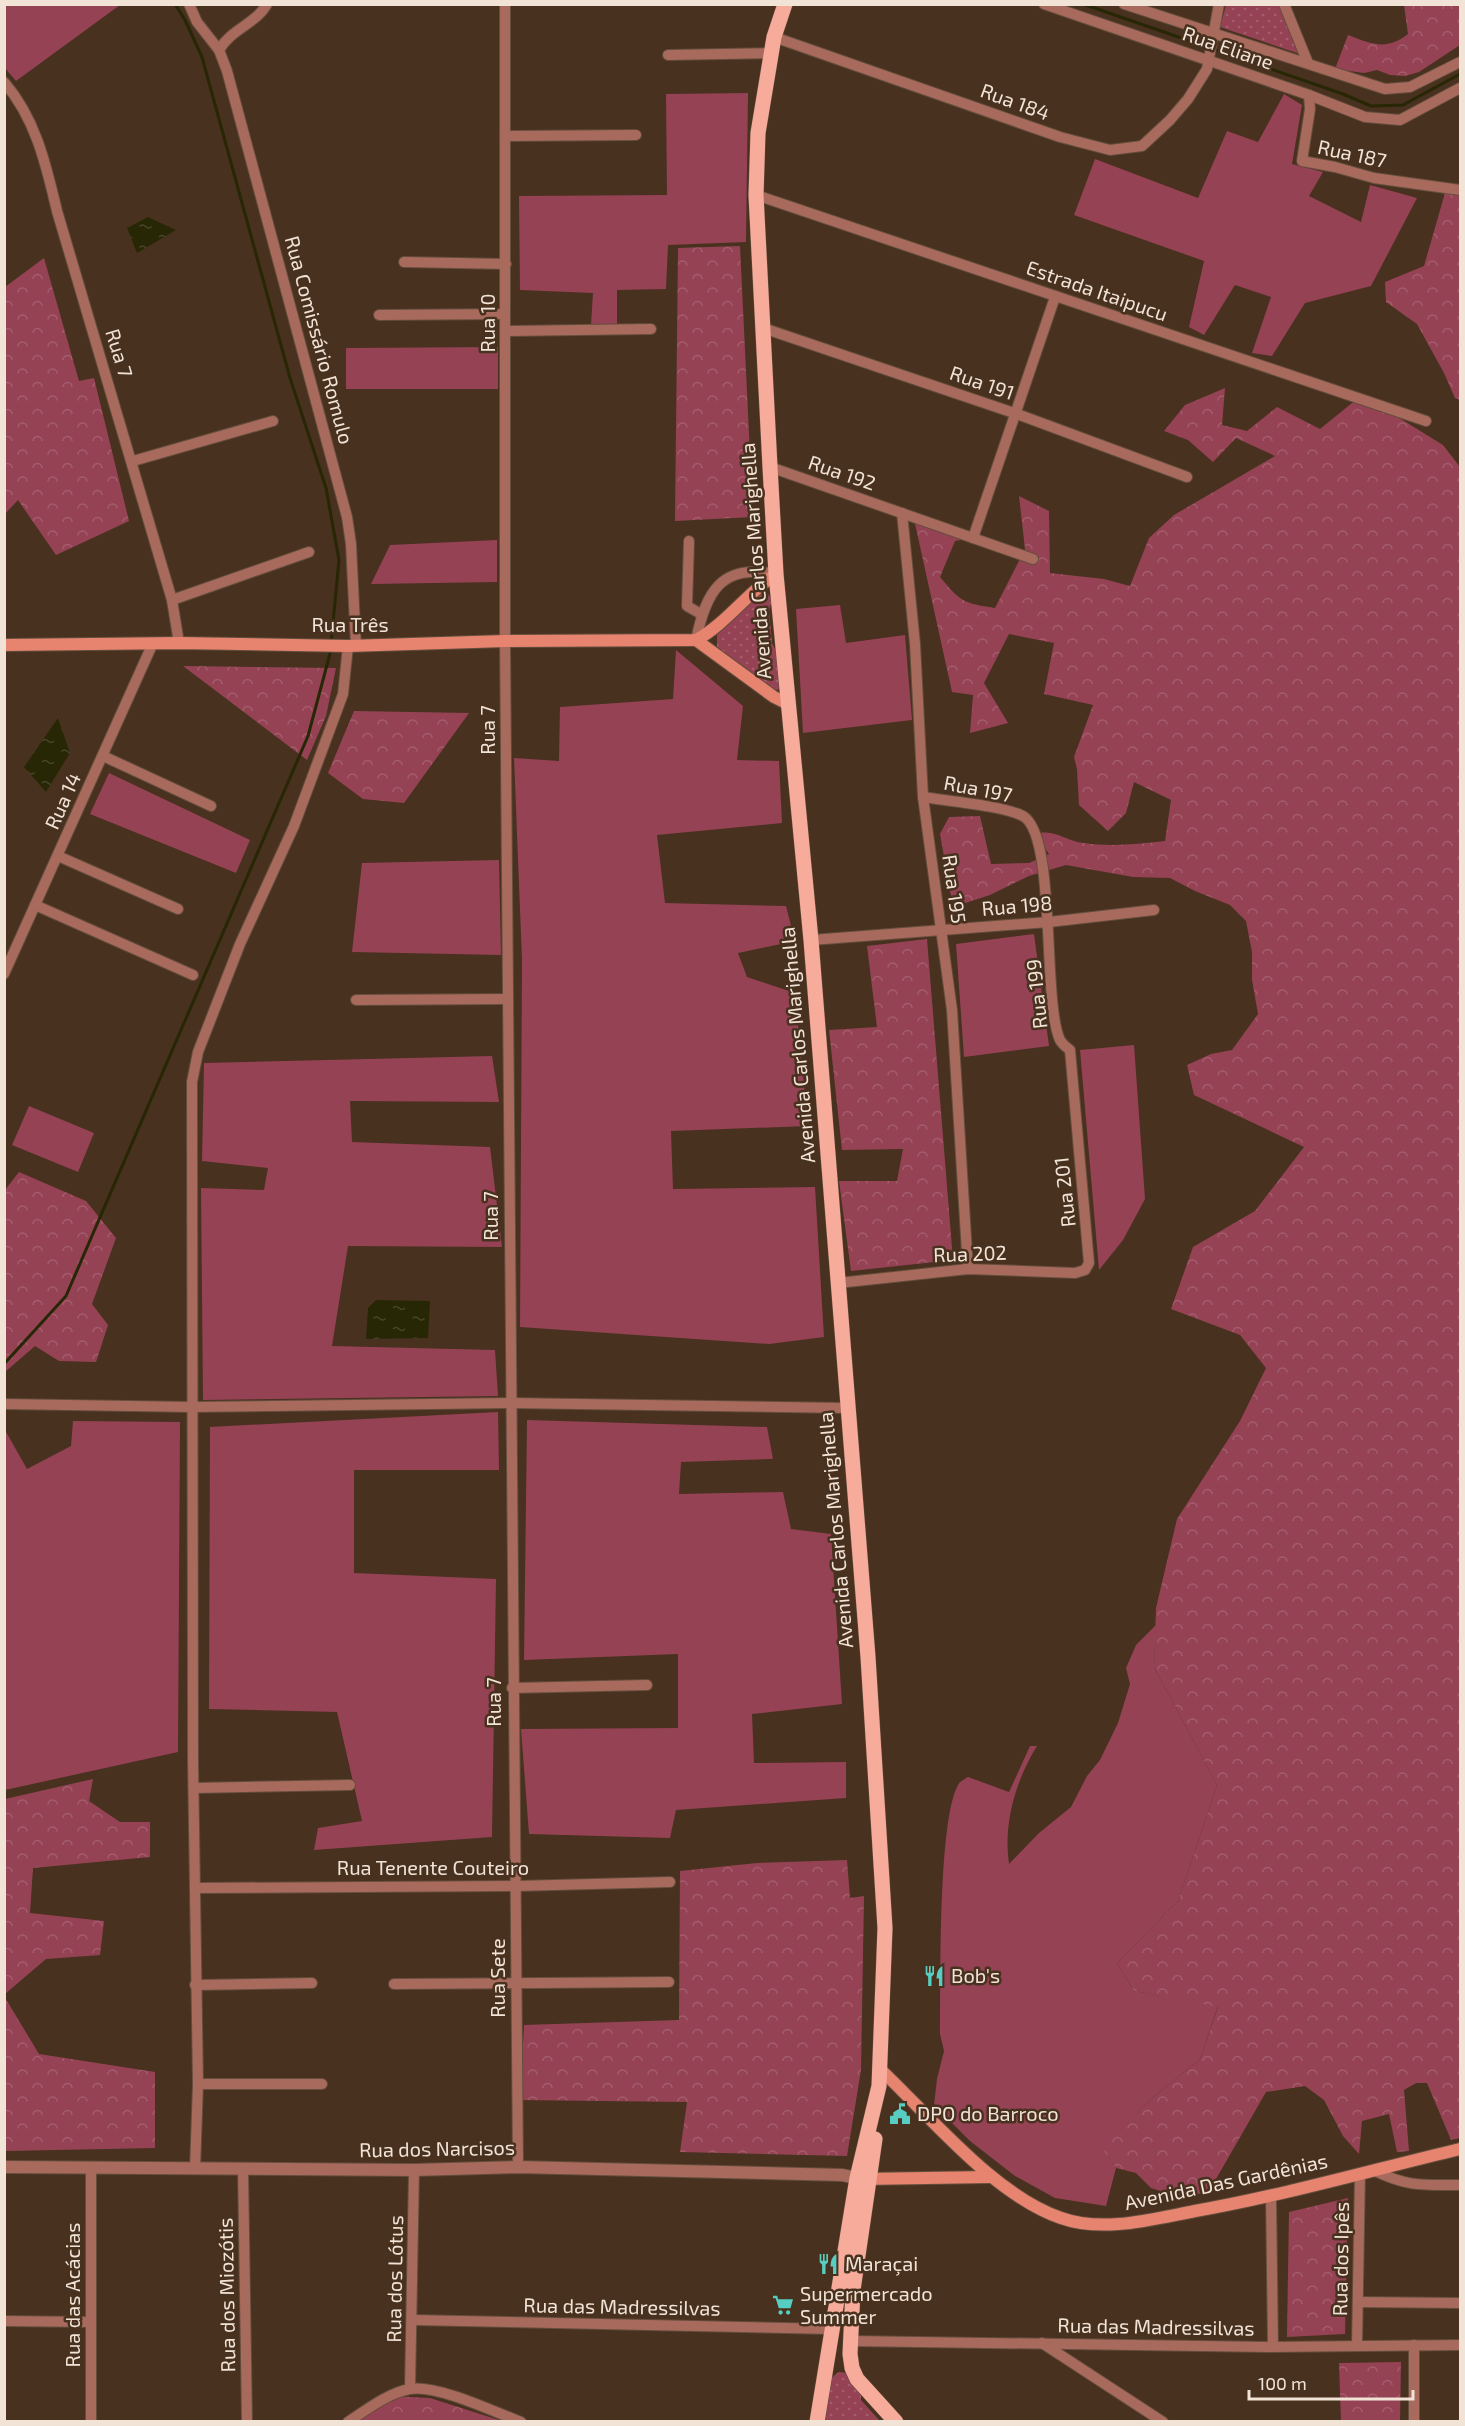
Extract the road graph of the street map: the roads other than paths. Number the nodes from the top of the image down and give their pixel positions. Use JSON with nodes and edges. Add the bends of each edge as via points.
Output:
{"nodes":[{"id":1,"x":189,"y":4,"type":"edge"},
{"id":2,"x":267,"y":4,"type":"edge"},
{"id":3,"x":505,"y":4,"type":"edge"},
{"id":4,"x":785,"y":4,"type":"edge"},
{"id":5,"x":1044,"y":4,"type":"edge"},
{"id":6,"x":1124,"y":4,"type":"edge"},
{"id":7,"x":1219,"y":4,"type":"edge"},
{"id":8,"x":1284,"y":4,"type":"edge"},
{"id":9,"x":1212,"y":32,"type":"junction"},
{"id":10,"x":774,"y":37,"type":"junction"},
{"id":11,"x":219,"y":50,"type":"junction"},
{"id":12,"x":772,"y":53,"type":"junction"},
{"id":13,"x":668,"y":55,"type":"dead end"},
{"id":14,"x":1208,"y":60,"type":"junction"},
{"id":15,"x":1461,"y":62,"type":"edge"},
{"id":16,"x":1308,"y":63,"type":"junction"},
{"id":17,"x":4,"y":82,"type":"edge"},
{"id":18,"x":1461,"y":88,"type":"edge"},
{"id":19,"x":1309,"y":95,"type":"junction"},
{"id":20,"x":636,"y":135,"type":"dead end"},
{"id":21,"x":506,"y":136,"type":"junction"},
{"id":22,"x":1461,"y":190,"type":"edge"},
{"id":23,"x":756,"y":195,"type":"junction"},
{"id":24,"x":404,"y":262,"type":"dead end"},
{"id":25,"x":506,"y":264,"type":"junction"},
{"id":26,"x":1055,"y":297,"type":"junction"},
{"id":27,"x":505,"y":314,"type":"junction"},
{"id":28,"x":380,"y":315,"type":"dead end"},
{"id":29,"x":764,"y":328,"type":"junction"},
{"id":30,"x":651,"y":329,"type":"dead end"},
{"id":31,"x":506,"y":331,"type":"junction"},
{"id":32,"x":1017,"y":414,"type":"junction"},
{"id":33,"x":273,"y":421,"type":"dead end"},
{"id":34,"x":1426,"y":421,"type":"dead end"},
{"id":35,"x":133,"y":461,"type":"junction"},
{"id":36,"x":770,"y":467,"type":"junction"},
{"id":37,"x":1187,"y":477,"type":"dead end"},
{"id":38,"x":902,"y":513,"type":"junction"},
{"id":39,"x":973,"y":538,"type":"junction"},
{"id":40,"x":689,"y":541,"type":"dead end"},
{"id":41,"x":309,"y":552,"type":"dead end"},
{"id":42,"x":1033,"y":559,"type":"dead end"},
{"id":43,"x":776,"y":574,"type":"junction"},
{"id":44,"x":172,"y":600,"type":"junction"},
{"id":45,"x":701,"y":614,"type":"junction"},
{"id":46,"x":696,"y":640,"type":"junction"},
{"id":47,"x":505,"y":641,"type":"junction"},
{"id":48,"x":153,"y":643,"type":"junction"},
{"id":49,"x":179,"y":643,"type":"junction"},
{"id":50,"x":4,"y":645,"type":"edge"},
{"id":51,"x":352,"y":646,"type":"junction"},
{"id":52,"x":788,"y":704,"type":"junction"},
{"id":53,"x":103,"y":756,"type":"junction"},
{"id":54,"x":923,"y":798,"type":"junction"},
{"id":55,"x":212,"y":806,"type":"dead end"},
{"id":56,"x":58,"y":856,"type":"junction"},
{"id":57,"x":35,"y":905,"type":"junction"},
{"id":58,"x":178,"y":909,"type":"dead end"},
{"id":59,"x":1154,"y":910,"type":"dead end"},
{"id":60,"x":1049,"y":922,"type":"junction"},
{"id":61,"x":942,"y":931,"type":"junction"},
{"id":62,"x":811,"y":940,"type":"junction"},
{"id":63,"x":4,"y":974,"type":"edge"},
{"id":64,"x":194,"y":975,"type":"dead end"},
{"id":65,"x":507,"y":999,"type":"junction"},
{"id":66,"x":356,"y":1000,"type":"dead end"},
{"id":67,"x":1077,"y":1129,"type":"joint"},
{"id":68,"x":1088,"y":1252,"type":"joint"},
{"id":69,"x":968,"y":1269,"type":"junction"},
{"id":70,"x":838,"y":1283,"type":"junction"},
{"id":71,"x":510,"y":1403,"type":"junction"},
{"id":72,"x":4,"y":1404,"type":"edge"},
{"id":73,"x":192,"y":1407,"type":"junction"},
{"id":74,"x":847,"y":1408,"type":"junction"},
{"id":75,"x":647,"y":1685,"type":"dead end"},
{"id":76,"x":512,"y":1688,"type":"junction"},
{"id":77,"x":350,"y":1785,"type":"dead end"},
{"id":78,"x":194,"y":1788,"type":"junction"},
{"id":79,"x":513,"y":1790,"type":"joint"},
{"id":80,"x":670,"y":1882,"type":"dead end"},
{"id":81,"x":516,"y":1886,"type":"junction"},
{"id":82,"x":196,"y":1888,"type":"junction"},
{"id":83,"x":669,"y":1982,"type":"dead end"},
{"id":84,"x":312,"y":1983,"type":"dead end"},
{"id":85,"x":394,"y":1984,"type":"dead end"},
{"id":86,"x":195,"y":1985,"type":"junction"},
{"id":87,"x":516,"y":1985,"type":"junction"},
{"id":88,"x":880,"y":2069,"type":"junction"},
{"id":89,"x":198,"y":2084,"type":"junction"},
{"id":90,"x":322,"y":2084,"type":"dead end"},
{"id":91,"x":1461,"y":2150,"type":"edge"},
{"id":92,"x":4,"y":2167,"type":"edge"},
{"id":93,"x":518,"y":2167,"type":"junction"},
{"id":94,"x":92,"y":2168,"type":"junction"},
{"id":95,"x":195,"y":2169,"type":"junction"},
{"id":96,"x":243,"y":2169,"type":"junction"},
{"id":97,"x":414,"y":2170,"type":"junction"},
{"id":98,"x":1366,"y":2172,"type":"junction"},
{"id":99,"x":990,"y":2177,"type":"junction"},
{"id":100,"x":863,"y":2179,"type":"junction"},
{"id":101,"x":1461,"y":2185,"type":"edge"},
{"id":102,"x":1271,"y":2196,"type":"junction"},
{"id":103,"x":1358,"y":2302,"type":"junction"},
{"id":104,"x":1461,"y":2303,"type":"edge"},
{"id":105,"x":413,"y":2320,"type":"junction"},
{"id":106,"x":4,"y":2321,"type":"edge"},
{"id":107,"x":91,"y":2322,"type":"junction"},
{"id":108,"x":831,"y":2328,"type":"junction"},
{"id":109,"x":851,"y":2341,"type":"junction"},
{"id":110,"x":1041,"y":2342,"type":"junction"},
{"id":111,"x":1357,"y":2345,"type":"junction"},
{"id":112,"x":1414,"y":2345,"type":"junction"},
{"id":113,"x":1461,"y":2345,"type":"edge"},
{"id":114,"x":1273,"y":2347,"type":"junction"},
{"id":115,"x":825,"y":2368,"type":"junction"},
{"id":116,"x":852,"y":2368,"type":"junction"},
{"id":117,"x":410,"y":2389,"type":"junction"},
{"id":118,"x":91,"y":2421,"type":"edge"},
{"id":119,"x":247,"y":2421,"type":"edge"},
{"id":120,"x":348,"y":2421,"type":"edge"},
{"id":121,"x":521,"y":2421,"type":"edge"},
{"id":122,"x":817,"y":2421,"type":"edge"},
{"id":123,"x":896,"y":2421,"type":"edge"},
{"id":124,"x":1163,"y":2421,"type":"edge"},
{"id":125,"x":1414,"y":2421,"type":"edge"}],
"edges":[{"from":1,"to":11,"type":"street","name":"Rua Comissário Romulo"},
{"from":2,"to":11,"type":"street","via":[[254,19],[229,35]]},
{"from":3,"to":21,"type":"street","name":"Rua 10"},
{"from":4,"to":10,"type":"main road","name":"Avenida Carlos Marighella"},
{"from":5,"to":14,"type":"street","name":"Rua Eliane"},
{"from":6,"to":9,"type":"street","name":"Rua Eliane"},
{"from":7,"to":9,"type":"street","name":"Rua 184"},
{"from":8,"to":16,"type":"street"},
{"from":9,"to":14,"type":"street","name":"Rua 184"},
{"from":9,"to":16,"type":"street","name":"Rua Eliane"},
{"from":10,"to":12,"type":"main road","name":"Avenida Carlos Marighella"},
{"from":10,"to":14,"type":"street","name":"Rua 184","via":[[1060,137],[1110,150],[1142,146],[1157,133],[1188,99],[1207,69]]},
{"from":11,"to":51,"type":"street","name":"Rua Comissário Romulo","via":[[347,518]]},
{"from":12,"to":13,"type":"street"},
{"from":12,"to":23,"type":"main road","name":"Avenida Carlos Marighella","via":[[758,133]]},
{"from":14,"to":19,"type":"street","name":"Rua Eliane"},
{"from":15,"to":16,"type":"street","name":"Rua Eliane","via":[[1410,87],[1385,89]]},
{"from":17,"to":35,"type":"street","name":"Rua 7","via":[[34,129]]},
{"from":18,"to":19,"type":"street","name":"Rua Eliane","via":[[1400,120],[1365,117]]},
{"from":19,"to":22,"type":"street","name":"Rua 187","via":[[1302,161],[1374,178]]},
{"from":20,"to":21,"type":"street"},
{"from":21,"to":25,"type":"street","name":"Rua 10"},
{"from":23,"to":26,"type":"street","name":"Estrada Itaipucu"},
{"from":23,"to":29,"type":"main road","name":"Avenida Carlos Marighella"},
{"from":24,"to":25,"type":"street"},
{"from":25,"to":27,"type":"street","name":"Rua 10"},
{"from":26,"to":32,"type":"street"},
{"from":26,"to":34,"type":"street","name":"Estrada Itaipucu"},
{"from":27,"to":28,"type":"street"},
{"from":27,"to":31,"type":"street","name":"Rua 10"},
{"from":29,"to":32,"type":"street","name":"Rua 191"},
{"from":29,"to":36,"type":"main road","name":"Avenida Carlos Marighella"},
{"from":30,"to":31,"type":"street"},
{"from":31,"to":47,"type":"street","name":"Rua 10"},
{"from":32,"to":37,"type":"street","name":"Rua 191"},
{"from":32,"to":39,"type":"street"},
{"from":33,"to":35,"type":"street"},
{"from":35,"to":44,"type":"street","name":"Rua 7"},
{"from":36,"to":38,"type":"street","name":"Rua 192"},
{"from":36,"to":43,"type":"main road","name":"Avenida Carlos Marighella"},
{"from":38,"to":39,"type":"street"},
{"from":38,"to":54,"type":"street","name":"Rua 195","via":[[915,644]]},
{"from":39,"to":42,"type":"street"},
{"from":40,"to":45,"type":"street","via":[[687,606]]},
{"from":41,"to":44,"type":"street"},
{"from":43,"to":45,"type":"street","via":[[751,570],[729,578],[710,595]]},
{"from":43,"to":46,"type":"main road"},
{"from":43,"to":52,"type":"main road","name":"Avenida Carlos Marighella"},
{"from":44,"to":49,"type":"street","name":"Rua 7"},
{"from":45,"to":46,"type":"street"},
{"from":46,"to":47,"type":"main road","name":"Rua Três"},
{"from":46,"to":52,"type":"main road"},
{"from":47,"to":51,"type":"main road","name":"Rua Três"},
{"from":47,"to":65,"type":"street","name":"Rua 7"},
{"from":48,"to":49,"type":"main road","name":"Rua Três"},
{"from":48,"to":50,"type":"main road","name":"Rua Três"},
{"from":48,"to":53,"type":"street","name":"Rua 14"},
{"from":49,"to":51,"type":"main road","name":"Rua Três"},
{"from":51,"to":73,"type":"street","name":"Rua Comissário Romulo","via":[[343,694],[294,826],[240,944],[194,1068]]},
{"from":52,"to":62,"type":"main road","name":"Avenida Carlos Marighella"},
{"from":53,"to":55,"type":"street"},
{"from":53,"to":56,"type":"street","name":"Rua 14"},
{"from":54,"to":60,"type":"street","name":"Rua 197","via":[[998,810],[1029,821],[1039,849]]},
{"from":54,"to":61,"type":"street","name":"Rua 195"},
{"from":56,"to":57,"type":"street","name":"Rua 14"},
{"from":56,"to":58,"type":"street"},
{"from":57,"to":63,"type":"street","name":"Rua 14"},
{"from":57,"to":64,"type":"street"},
{"from":59,"to":60,"type":"street","name":"Rua 198"},
{"from":60,"to":61,"type":"street","name":"Rua 198"},
{"from":60,"to":67,"type":"street","name":"Rua 199","via":[[1055,1020],[1061,1042],[1070,1050]]},
{"from":61,"to":62,"type":"street","name":"Rua 198"},
{"from":61,"to":69,"type":"street","name":"Rua 195","via":[[952,1010]]},
{"from":62,"to":70,"type":"main road","name":"Avenida Carlos Marighella"},
{"from":65,"to":66,"type":"street"},
{"from":65,"to":71,"type":"street","name":"Rua 7"},
{"from":67,"to":68,"type":"street","name":"Rua 201"},
{"from":68,"to":69,"type":"street","name":"Rua 202","via":[[1085,1270],[1075,1273]]},
{"from":69,"to":70,"type":"street","name":"Rua 202"},
{"from":70,"to":74,"type":"main road","name":"Avenida Carlos Marighella"},
{"from":71,"to":73,"type":"street"},
{"from":71,"to":74,"type":"street"},
{"from":71,"to":76,"type":"street","name":"Rua 7"},
{"from":72,"to":73,"type":"street"},
{"from":73,"to":78,"type":"street","name":"Rua Comissário Romulo"},
{"from":74,"to":88,"type":"main road","name":"Avenida Carlos Marighella","via":[[885,1928]]},
{"from":75,"to":76,"type":"street"},
{"from":76,"to":79,"type":"street","name":"Rua 7"},
{"from":77,"to":78,"type":"street"},
{"from":78,"to":82,"type":"street"},
{"from":79,"to":81,"type":"street","name":"Rua Sete"},
{"from":80,"to":81,"type":"street","name":"Rua Tenente Couteiro"},
{"from":81,"to":82,"type":"street","name":"Rua Tenente Couteiro"},
{"from":81,"to":87,"type":"street","name":"Rua Sete"},
{"from":82,"to":86,"type":"street"},
{"from":83,"to":87,"type":"street"},
{"from":84,"to":86,"type":"street"},
{"from":85,"to":87,"type":"street"},
{"from":86,"to":89,"type":"street"},
{"from":87,"to":93,"type":"street","name":"Rua Sete"},
{"from":88,"to":99,"type":"main road","name":"Avenida Das Gardênias"},
{"from":88,"to":100,"type":"main road","name":"Avenida Carlos Marighella"},
{"from":89,"to":90,"type":"street"},
{"from":89,"to":95,"type":"street"},
{"from":91,"to":98,"type":"main road","name":"Avenida Das Gardênias"},
{"from":92,"to":94,"type":"street","name":"Rua dos Narcisos"},
{"from":93,"to":97,"type":"street","name":"Rua dos Narcisos"},
{"from":93,"to":100,"type":"street","name":"Rua dos Narcisos","via":[[842,2175]]},
{"from":94,"to":95,"type":"street","name":"Rua dos Narcisos"},
{"from":94,"to":107,"type":"street","name":"Rua das Acácias"},
{"from":95,"to":96,"type":"street","name":"Rua dos Narcisos"},
{"from":96,"to":97,"type":"street","name":"Rua dos Narcisos"},
{"from":96,"to":119,"type":"street","name":"Rua dos Miozótis"},
{"from":97,"to":105,"type":"street","name":"Rua dos Lótus"},
{"from":98,"to":101,"type":"street","via":[[1410,2184]]},
{"from":98,"to":102,"type":"main road","name":"Avenida Das Gardênias"},
{"from":98,"to":103,"type":"street","name":"Rua dos Ipês"},
{"from":99,"to":100,"type":"main road"},
{"from":99,"to":102,"type":"main road","name":"Avenida Das Gardênias","via":[[1039,2208],[1080,2222],[1138,2222]]},
{"from":100,"to":108,"type":"main road","name":"Avenida Carlos Marighella"},
{"from":100,"to":109,"type":"main road","name":"Avenida Carlos Marighella"},
{"from":102,"to":114,"type":"street"},
{"from":103,"to":104,"type":"street"},
{"from":103,"to":111,"type":"street","name":"Rua dos Ipês"},
{"from":105,"to":108,"type":"street","name":"Rua das Madressilvas"},
{"from":105,"to":117,"type":"street","name":"Rua dos Lótus"},
{"from":106,"to":107,"type":"street"},
{"from":107,"to":118,"type":"street","name":"Rua das Acácias"},
{"from":108,"to":115,"type":"main road","name":"Avenida Carlos Marighella"},
{"from":109,"to":110,"type":"street","name":"Rua das Madressilvas"},
{"from":109,"to":116,"type":"main road","name":"Avenida Carlos Marighella"},
{"from":110,"to":114,"type":"street","name":"Rua das Madressilvas"},
{"from":110,"to":124,"type":"street"},
{"from":111,"to":112,"type":"street","name":"Rua das Madressilvas"},
{"from":111,"to":114,"type":"street","name":"Rua das Madressilvas"},
{"from":112,"to":113,"type":"street","name":"Rua das Madressilvas"},
{"from":112,"to":125,"type":"street"},
{"from":115,"to":116,"type":"main road","via":[[839,2363]]},
{"from":115,"to":122,"type":"main road","name":"Avenida Carlos Marighella"},
{"from":116,"to":123,"type":"main road","via":[[865,2390]]},
{"from":117,"to":120,"type":"street"},
{"from":117,"to":121,"type":"street","via":[[452,2395]]}]}
